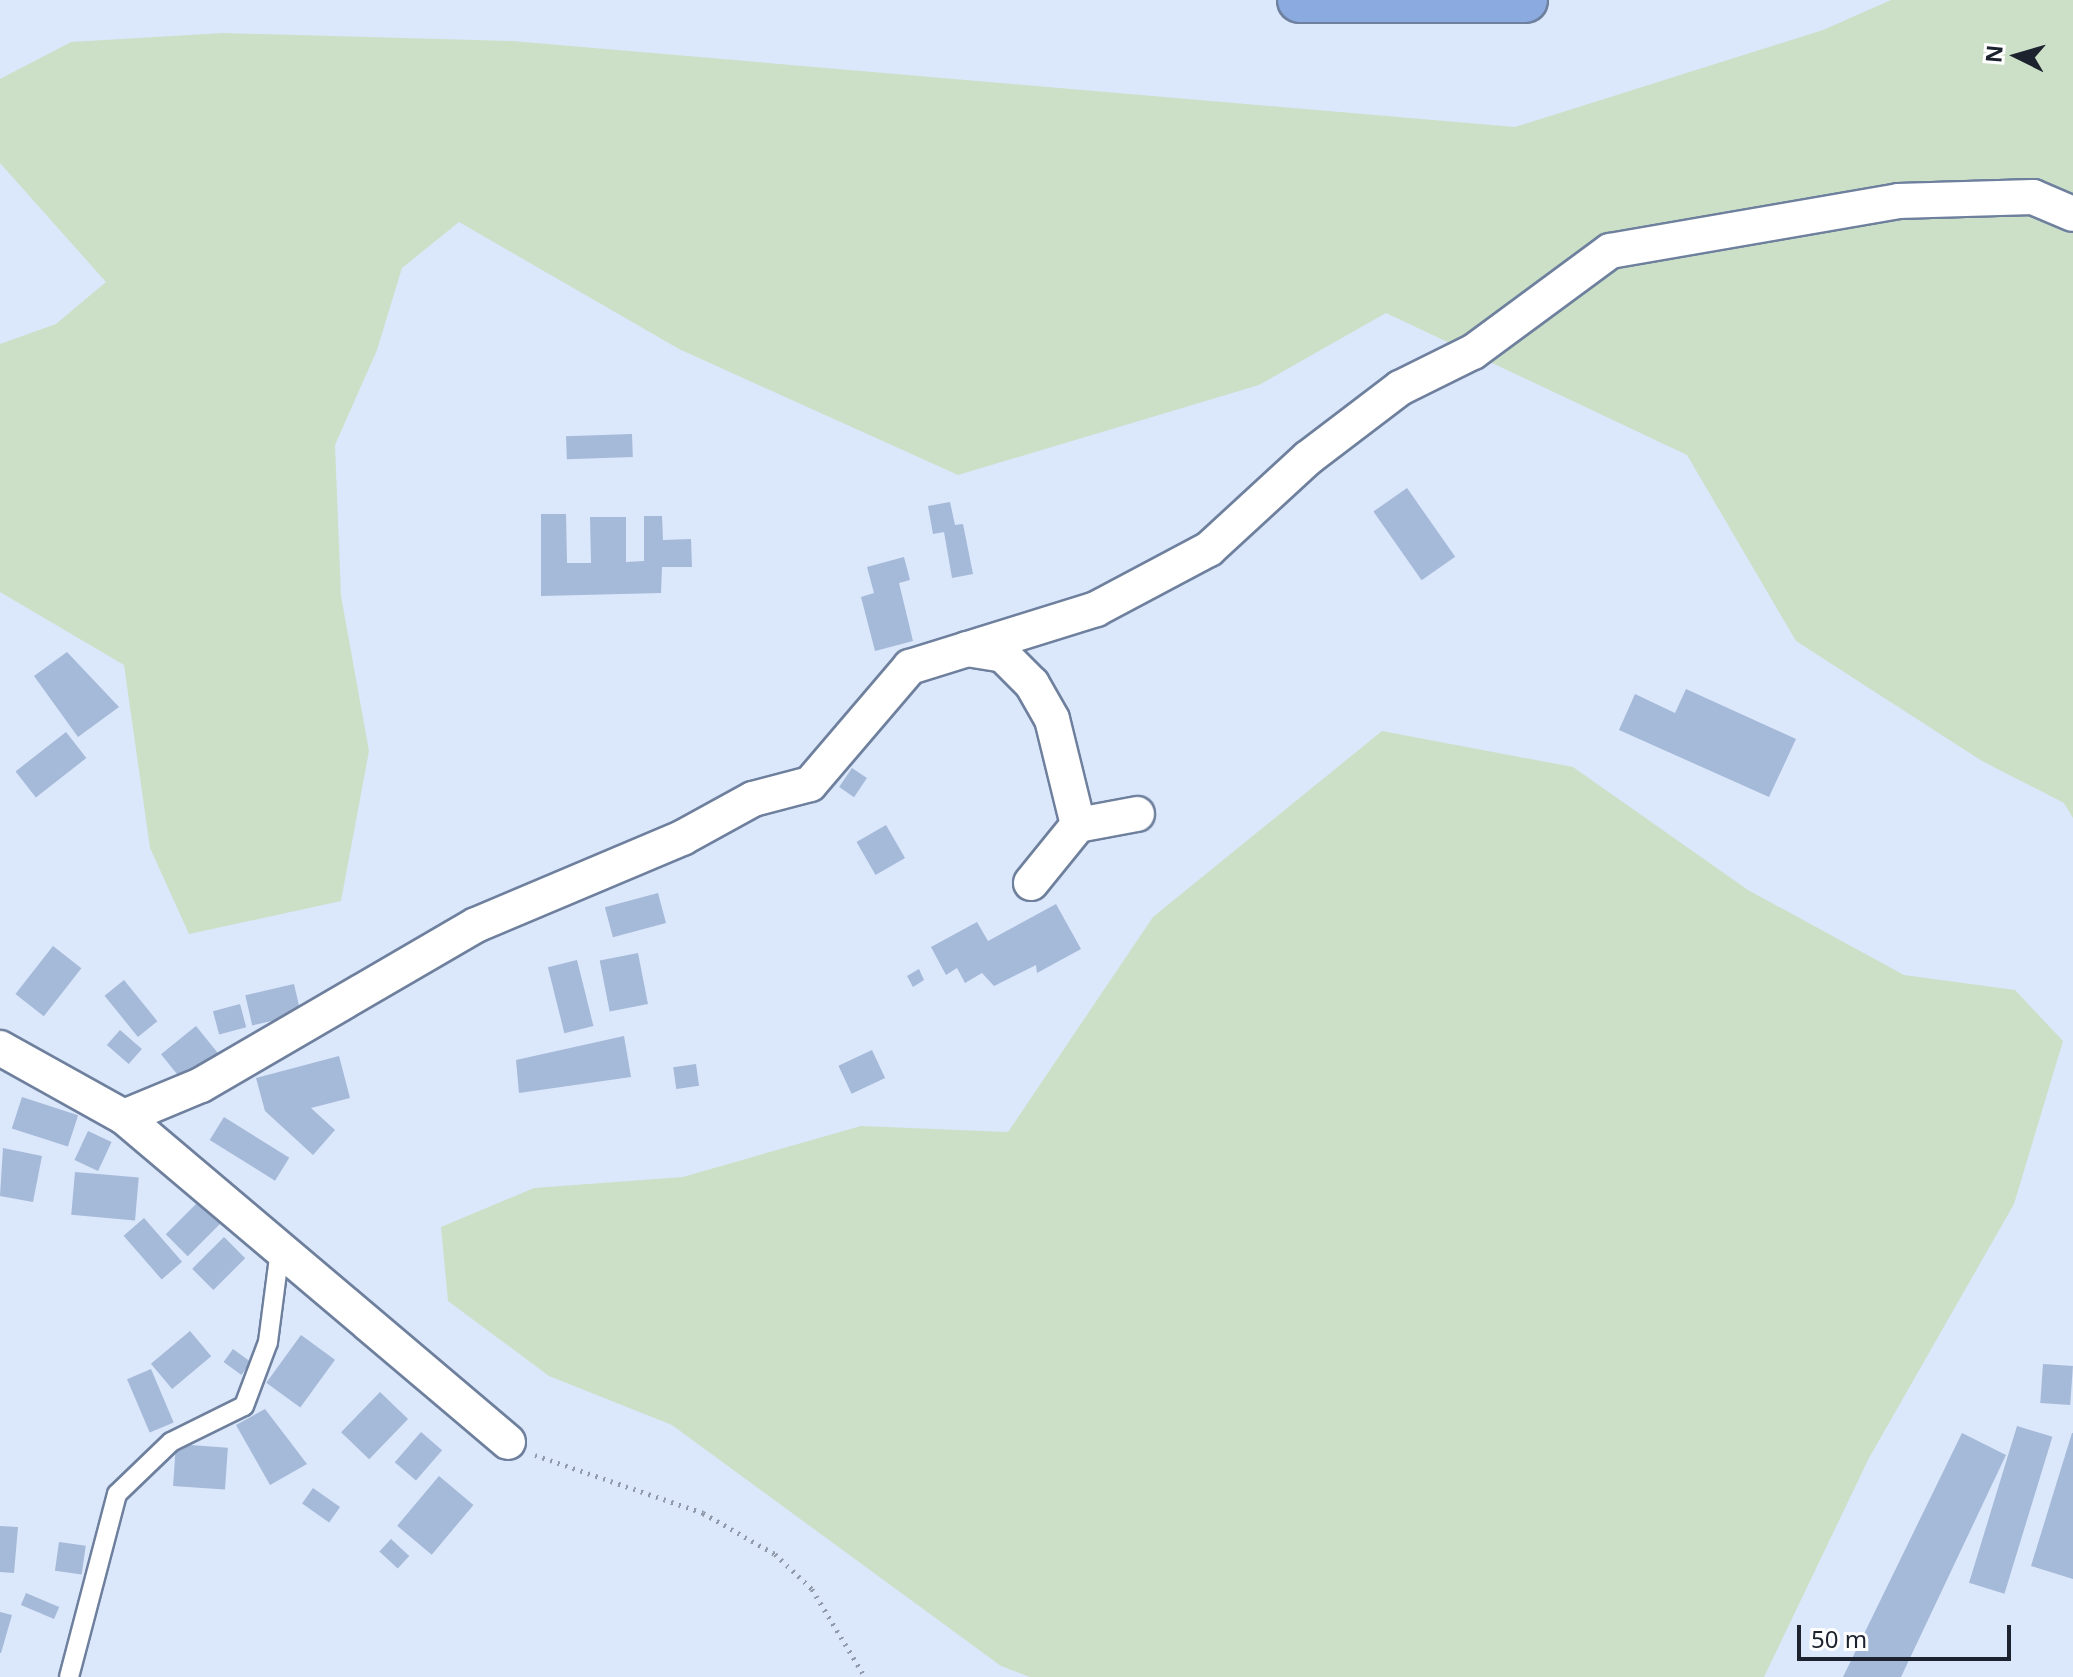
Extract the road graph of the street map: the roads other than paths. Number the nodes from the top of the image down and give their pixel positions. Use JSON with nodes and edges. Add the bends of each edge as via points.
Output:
{"nodes":[{"id":1,"x":1300,"y":0,"type":"edge"},
{"id":2,"x":1525,"y":0,"type":"edge"},
{"id":3,"x":2073,"y":214,"type":"edge"},
{"id":4,"x":961,"y":649,"type":"junction"},
{"id":5,"x":1137,"y":814,"type":"dead end"},
{"id":6,"x":1078,"y":825,"type":"junction"},
{"id":7,"x":1031,"y":883,"type":"dead end"},
{"id":8,"x":0,"y":1048,"type":"edge"},
{"id":9,"x":124,"y":1117,"type":"junction"},
{"id":10,"x":280,"y":1250,"type":"junction"},
{"id":11,"x":508,"y":1442,"type":"road end"},
{"id":12,"x":69,"y":1677,"type":"edge"}],
"edges":[{"from":1,"to":2,"type":"highway"},
{"from":3,"to":4,"type":"street","via":[[2033,197],[1898,201],[1610,251],[1473,352],[1400,388],[1308,458],[1209,549],[1096,609]]},
{"from":4,"to":6,"type":"street","via":[[1003,655],[1032,684],[1052,719]]},
{"from":4,"to":9,"type":"street","via":[[910,667],[810,784],[753,799],[682,838],[476,925],[201,1085]]},
{"from":5,"to":6,"type":"street"},
{"from":6,"to":7,"type":"street"},
{"from":8,"to":9,"type":"street"},
{"from":9,"to":10,"type":"street"},
{"from":10,"to":11,"type":"street"},
{"from":10,"to":12,"type":"lane","via":[[268,1342],[244,1406],[171,1442],[117,1494]]}]}
